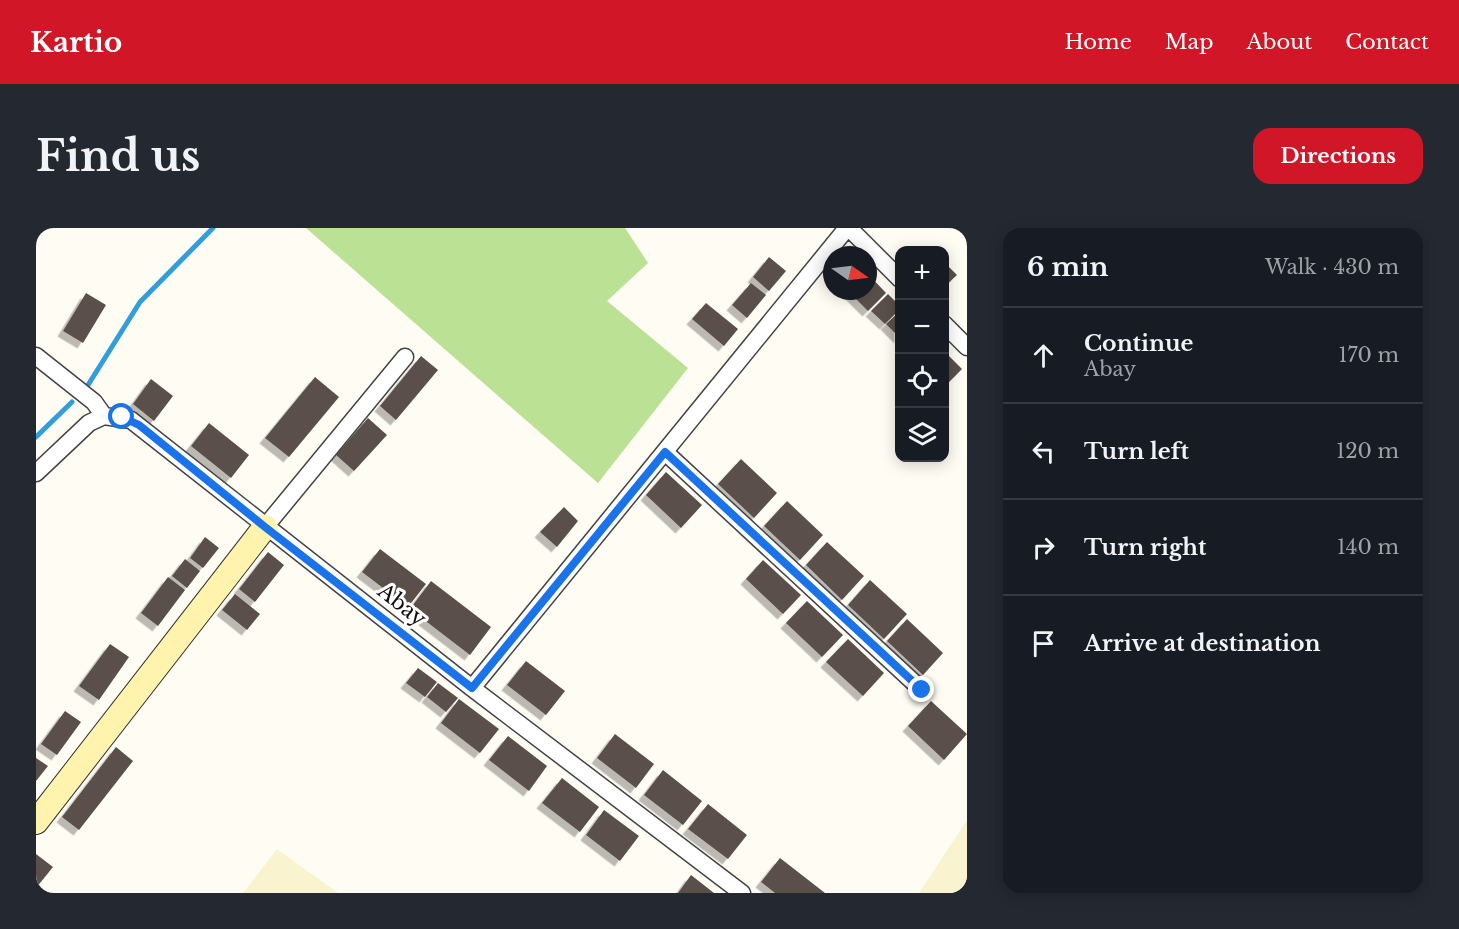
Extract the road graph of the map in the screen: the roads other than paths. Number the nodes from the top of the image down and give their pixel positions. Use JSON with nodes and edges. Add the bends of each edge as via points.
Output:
{"nodes":[{"id":1,"x":848,"y":228,"type":"edge"},
{"id":2,"x":895,"y":274,"type":"edge"},
{"id":3,"x":949,"y":328,"type":"edge"},
{"id":4,"x":967,"y":347,"type":"edge"},
{"id":5,"x":36,"y":356,"type":"edge"},
{"id":6,"x":405,"y":357,"type":"dead end"},
{"id":7,"x":104,"y":416,"type":"junction"},
{"id":8,"x":665,"y":452,"type":"junction"},
{"id":9,"x":36,"y":473,"type":"edge"},
{"id":10,"x":265,"y":527,"type":"junction"},
{"id":11,"x":472,"y":688,"type":"junction"},
{"id":12,"x":922,"y":690,"type":"dead end"},
{"id":13,"x":36,"y":822,"type":"edge"},
{"id":14,"x":742,"y":893,"type":"edge"}],
"edges":[{"from":1,"to":2,"type":"street"},
{"from":1,"to":8,"type":"street"},
{"from":3,"to":4,"type":"street"},
{"from":5,"to":7,"type":"street","via":[[94,402]]},
{"from":6,"to":10,"type":"street"},
{"from":7,"to":9,"type":"street","via":[[89,423]]},
{"from":7,"to":10,"type":"street","name":"Abay","via":[[122,417],[139,425]]},
{"from":8,"to":11,"type":"street"},
{"from":8,"to":12,"type":"street"},
{"from":10,"to":11,"type":"street","name":"Abay"},
{"from":10,"to":13,"type":"street"},
{"from":11,"to":14,"type":"street","name":"Abay"}]}
